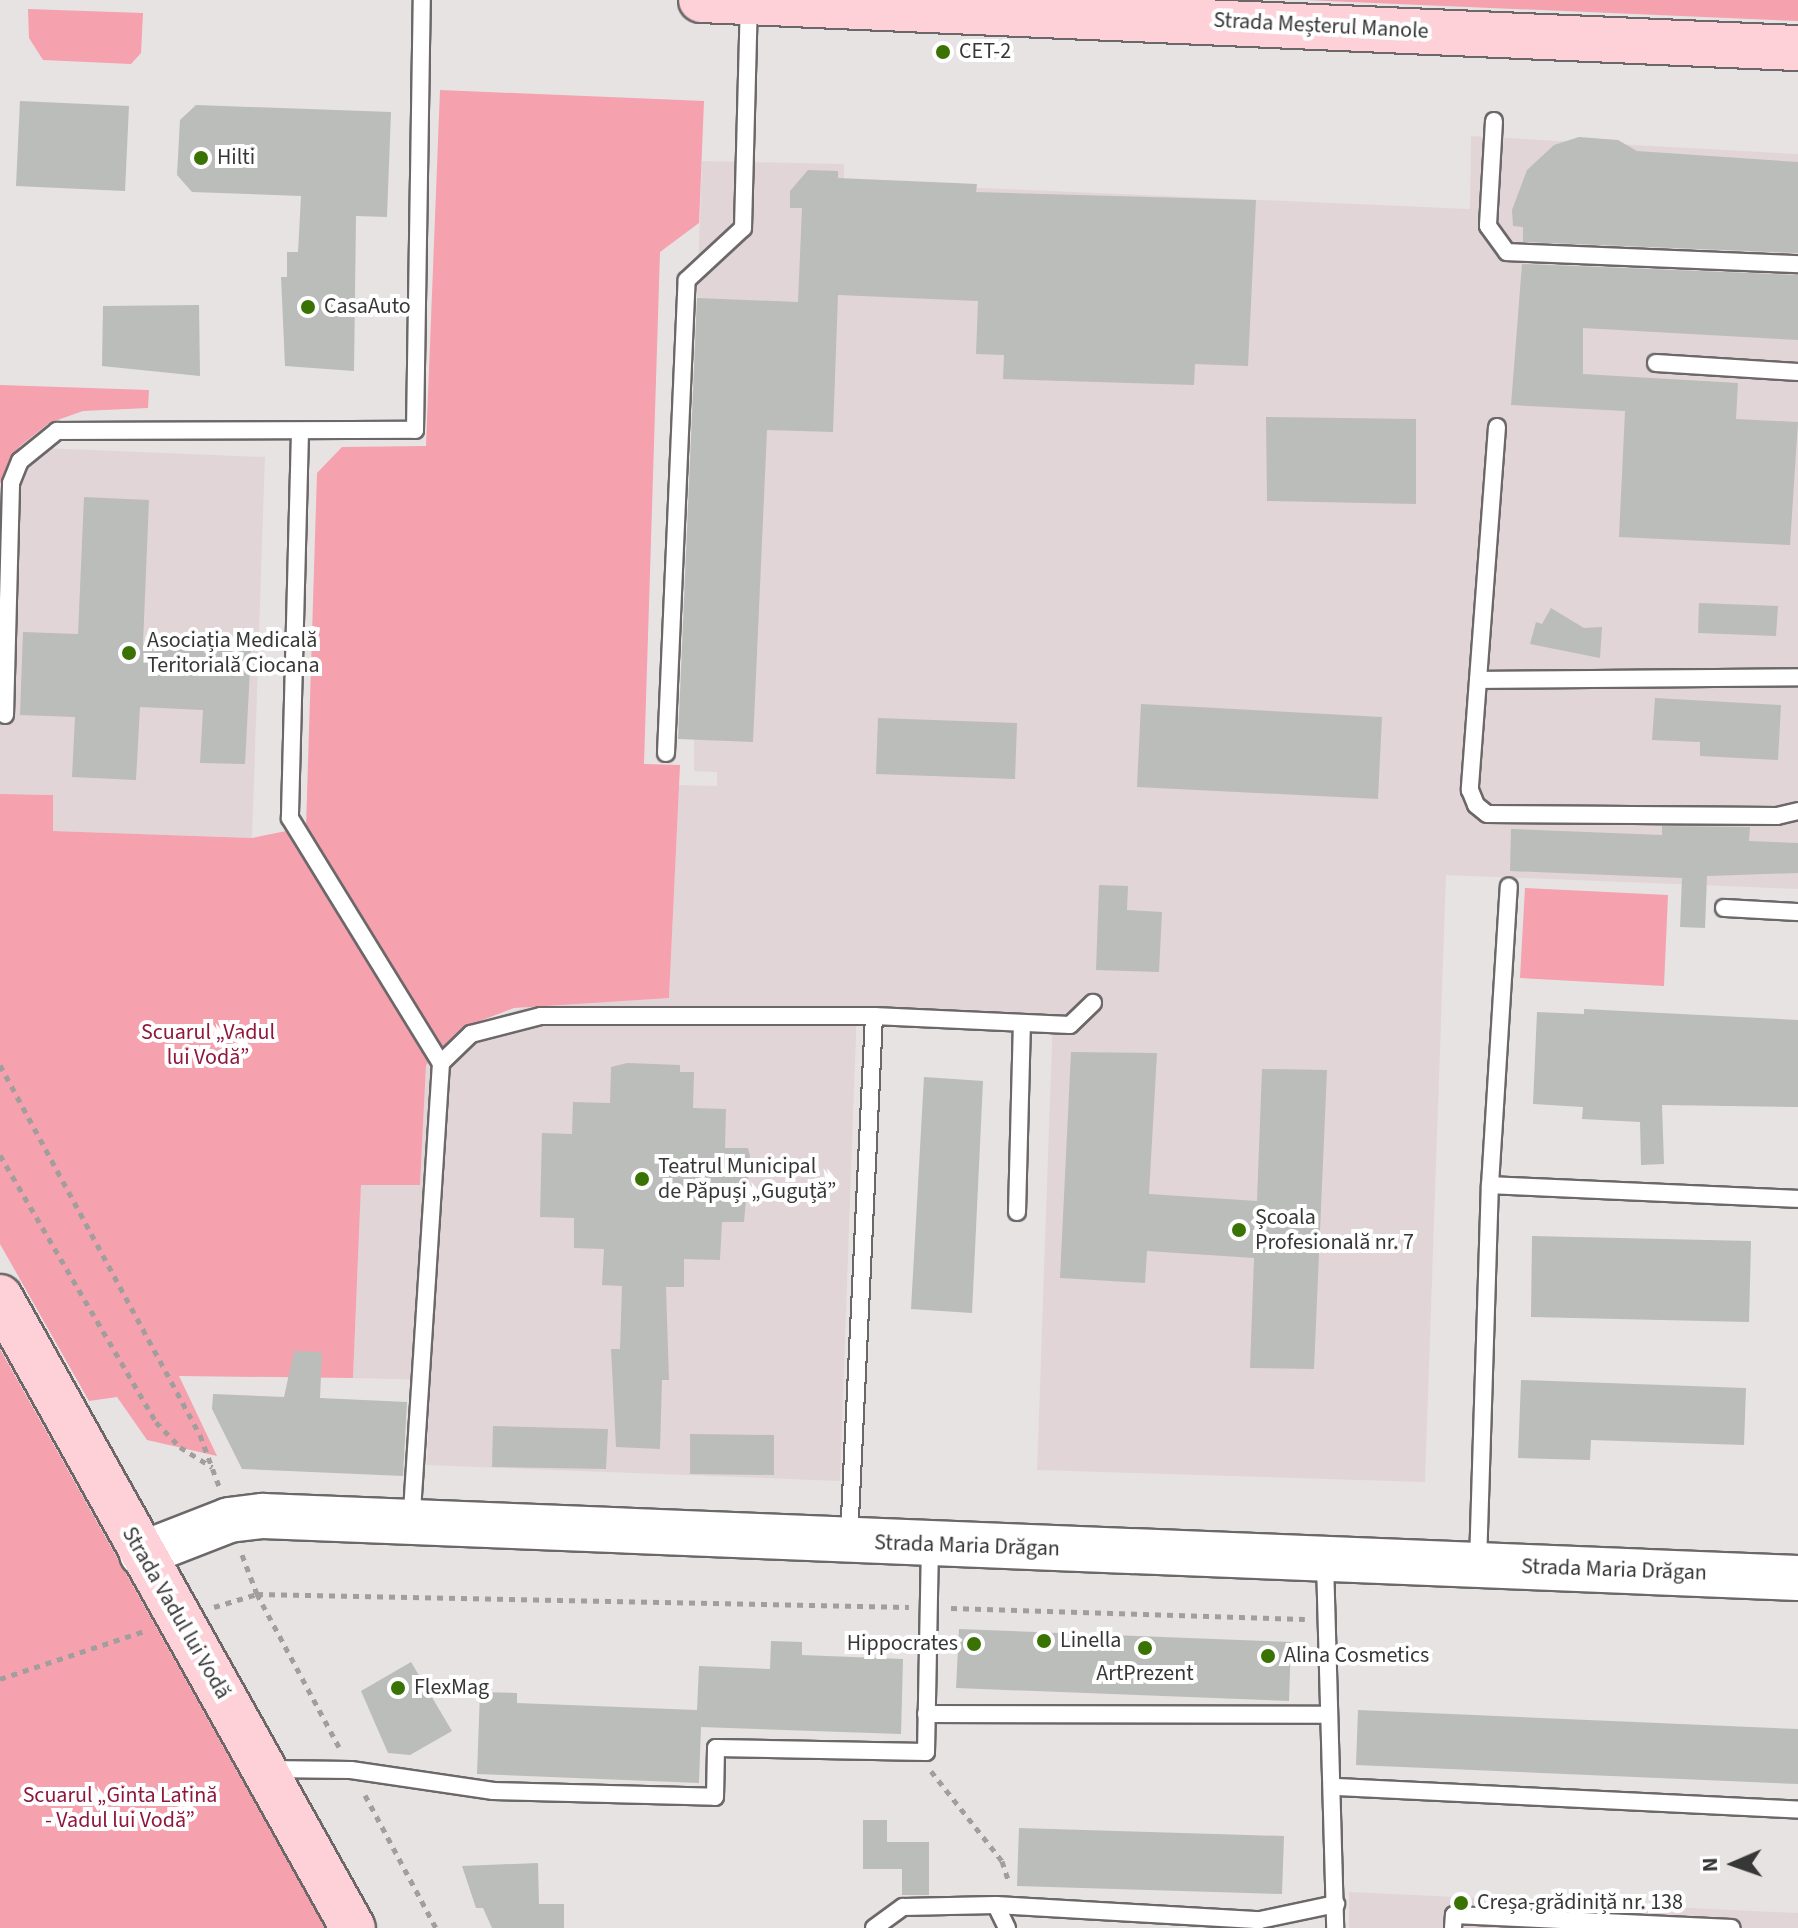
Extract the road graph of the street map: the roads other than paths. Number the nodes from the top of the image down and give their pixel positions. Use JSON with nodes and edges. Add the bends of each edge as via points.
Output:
{"nodes":[{"id":1,"x":422,"y":0,"type":"edge"},
{"id":2,"x":701,"y":0,"type":"edge"},
{"id":3,"x":749,"y":2,"type":"edge"},
{"id":4,"x":1798,"y":48,"type":"edge"},
{"id":5,"x":1494,"y":121,"type":"dead end"},
{"id":6,"x":1798,"y":264,"type":"edge"},
{"id":7,"x":1656,"y":363,"type":"dead end"},
{"id":8,"x":1798,"y":372,"type":"edge"},
{"id":9,"x":1497,"y":427,"type":"dead end"},
{"id":10,"x":300,"y":432,"type":"junction"},
{"id":11,"x":1798,"y":677,"type":"edge"},
{"id":12,"x":1478,"y":680,"type":"junction"},
{"id":13,"x":5,"y":715,"type":"dead end"},
{"id":14,"x":666,"y":753,"type":"dead end"},
{"id":15,"x":1798,"y":811,"type":"edge"},
{"id":16,"x":1509,"y":887,"type":"dead end"},
{"id":17,"x":1724,"y":908,"type":"dead end"},
{"id":18,"x":1798,"y":912,"type":"edge"},
{"id":19,"x":1093,"y":1003,"type":"dead end"},
{"id":20,"x":874,"y":1016,"type":"junction"},
{"id":21,"x":1022,"y":1024,"type":"junction"},
{"id":22,"x":441,"y":1063,"type":"junction"},
{"id":23,"x":1490,"y":1185,"type":"junction"},
{"id":24,"x":1798,"y":1199,"type":"edge"},
{"id":25,"x":1017,"y":1212,"type":"dead end"},
{"id":26,"x":0,"y":1297,"type":"edge"},
{"id":27,"x":411,"y":1526,"type":"junction"},
{"id":28,"x":849,"y":1541,"type":"junction"},
{"id":29,"x":930,"y":1546,"type":"junction"},
{"id":30,"x":142,"y":1554,"type":"junction"},
{"id":31,"x":1325,"y":1558,"type":"junction"},
{"id":32,"x":1478,"y":1564,"type":"junction"},
{"id":33,"x":1798,"y":1578,"type":"edge"},
{"id":34,"x":926,"y":1714,"type":"junction"},
{"id":35,"x":1326,"y":1715,"type":"junction"},
{"id":36,"x":262,"y":1769,"type":"junction"},
{"id":37,"x":1335,"y":1787,"type":"junction"},
{"id":38,"x":1798,"y":1810,"type":"edge"},
{"id":39,"x":1336,"y":1904,"type":"junction"},
{"id":40,"x":996,"y":1905,"type":"junction"},
{"id":41,"x":1670,"y":1926,"type":"edge"},
{"id":42,"x":353,"y":1928,"type":"edge"},
{"id":43,"x":874,"y":1928,"type":"edge"},
{"id":44,"x":1007,"y":1928,"type":"edge"},
{"id":45,"x":1335,"y":1928,"type":"edge"},
{"id":46,"x":1453,"y":1928,"type":"edge"},
{"id":47,"x":1732,"y":1928,"type":"edge"}],
"edges":[{"from":1,"to":10,"type":"lane","via":[[415,430]]},
{"from":2,"to":3,"type":"main road","name":"Strada Meșterul Manole"},
{"from":3,"to":4,"type":"main road","name":"Strada Meșterul Manole"},
{"from":3,"to":14,"type":"lane","via":[[743,228],[687,280]]},
{"from":5,"to":6,"type":"lane","via":[[1488,226],[1507,252]]},
{"from":7,"to":8,"type":"lane"},
{"from":9,"to":12,"type":"lane"},
{"from":10,"to":13,"type":"lane","via":[[87,427],[57,431],[34,447],[11,483]]},
{"from":10,"to":22,"type":"lane","via":[[290,818]]},
{"from":11,"to":12,"type":"lane"},
{"from":12,"to":15,"type":"lane","via":[[1470,790],[1487,814],[1777,816]]},
{"from":16,"to":23,"type":"lane"},
{"from":17,"to":18,"type":"lane"},
{"from":19,"to":21,"type":"lane","via":[[1070,1025]]},
{"from":20,"to":21,"type":"lane"},
{"from":20,"to":22,"type":"lane","via":[[541,1016],[471,1034]]},
{"from":20,"to":28,"type":"lane"},
{"from":21,"to":25,"type":"lane"},
{"from":22,"to":27,"type":"lane"},
{"from":23,"to":24,"type":"lane"},
{"from":23,"to":32,"type":"lane"},
{"from":26,"to":30,"type":"main road","name":"Strada Vadul lui Vodă"},
{"from":27,"to":28,"type":"main road","name":"Strada Maria Drăgan"},
{"from":27,"to":30,"type":"main road","name":"Strada Maria Drăgan","via":[[229,1520]]},
{"from":28,"to":29,"type":"main road","name":"Strada Maria Drăgan"},
{"from":29,"to":31,"type":"main road","name":"Strada Maria Drăgan"},
{"from":29,"to":34,"type":"lane"},
{"from":30,"to":36,"type":"main road","name":"Strada Vadul lui Vodă"},
{"from":31,"to":32,"type":"main road","name":"Strada Maria Drăgan"},
{"from":31,"to":35,"type":"lane"},
{"from":32,"to":33,"type":"main road","name":"Strada Maria Drăgan"},
{"from":34,"to":35,"type":"lane"},
{"from":34,"to":36,"type":"lane","via":[[926,1752],[716,1748],[715,1797],[493,1791],[351,1770]]},
{"from":35,"to":37,"type":"lane"},
{"from":36,"to":42,"type":"main road","name":"Strada Vadul lui Vodă"},
{"from":37,"to":38,"type":"lane"},
{"from":37,"to":39,"type":"lane"},
{"from":39,"to":40,"type":"lane","via":[[1260,1920]]},
{"from":39,"to":45,"type":"lane"},
{"from":40,"to":43,"type":"lane","via":[[903,1907]]},
{"from":40,"to":44,"type":"lane"},
{"from":41,"to":46,"type":"lane","via":[[1454,1915]]},
{"from":41,"to":47,"type":"lane"}]}
